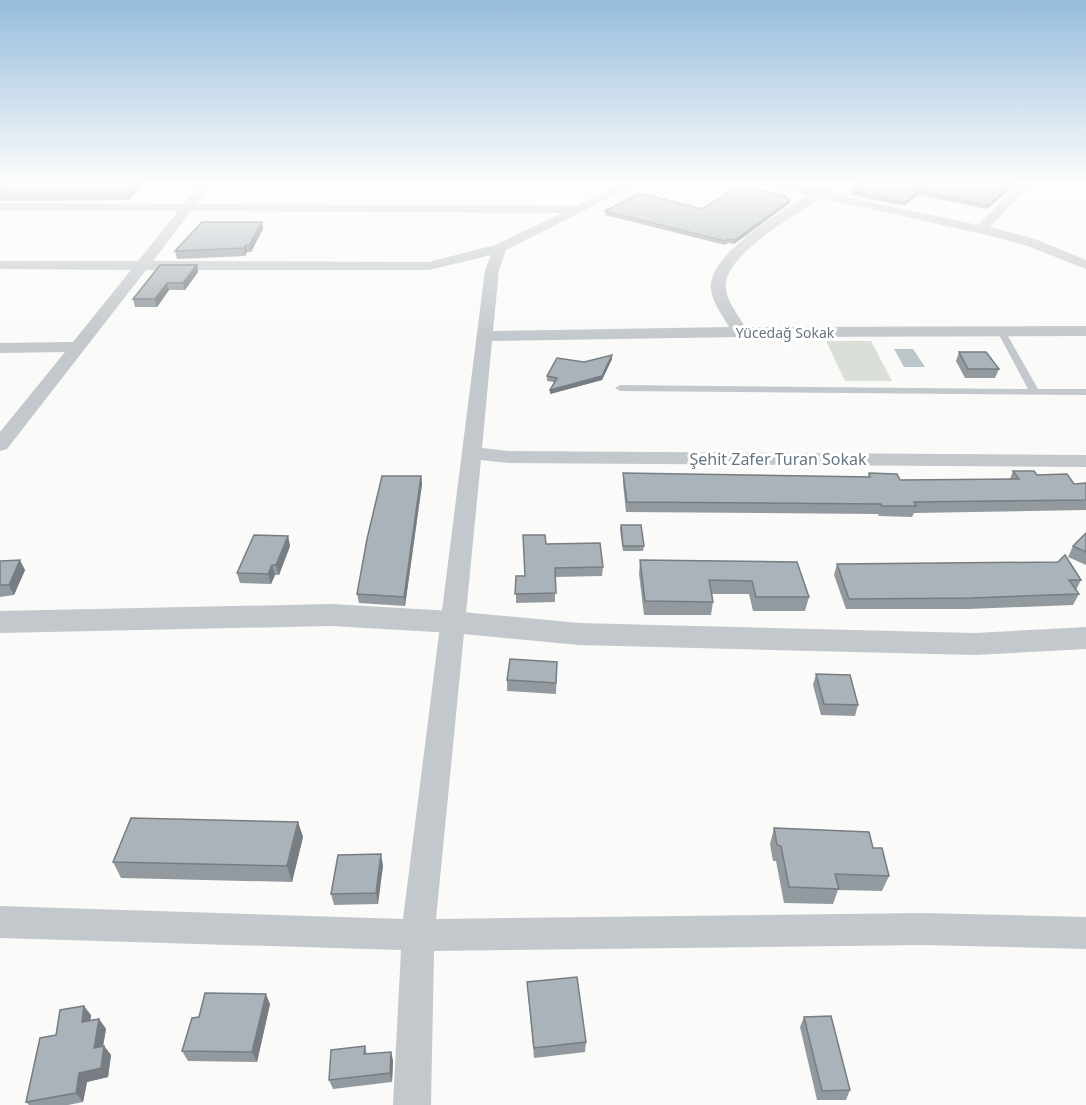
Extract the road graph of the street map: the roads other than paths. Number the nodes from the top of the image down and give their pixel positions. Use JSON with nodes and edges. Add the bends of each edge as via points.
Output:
{"nodes":[{"id":1,"x":167,"y":235,"type":"edge"},
{"id":2,"x":529,"y":235,"type":"edge"},
{"id":3,"x":761,"y":235,"type":"edge"},
{"id":4,"x":1002,"y":235,"type":"edge"},
{"id":5,"x":500,"y":248,"type":"junction"},
{"id":6,"x":0,"y":265,"type":"edge"},
{"id":7,"x":144,"y":265,"type":"junction"},
{"id":8,"x":1086,"y":265,"type":"edge"},
{"id":9,"x":1001,"y":331,"type":"junction"},
{"id":10,"x":1086,"y":331,"type":"edge"},
{"id":11,"x":739,"y":332,"type":"junction"},
{"id":12,"x":484,"y":336,"type":"junction"},
{"id":13,"x":79,"y":347,"type":"junction"},
{"id":14,"x":0,"y":348,"type":"edge"},
{"id":15,"x":620,"y":388,"type":"dead end"},
{"id":16,"x":1035,"y":392,"type":"junction"},
{"id":17,"x":1086,"y":393,"type":"edge"},
{"id":18,"x":0,"y":445,"type":"edge"},
{"id":19,"x":470,"y":453,"type":"junction"},
{"id":20,"x":1086,"y":461,"type":"edge"},
{"id":21,"x":452,"y":622,"type":"junction"},
{"id":22,"x":3,"y":627,"type":"edge"},
{"id":23,"x":1086,"y":638,"type":"edge"},
{"id":24,"x":0,"y":922,"type":"edge"},
{"id":25,"x":1086,"y":933,"type":"edge"},
{"id":26,"x":418,"y":935,"type":"junction"},
{"id":27,"x":412,"y":1105,"type":"edge"}],
"edges":[{"from":1,"to":7,"type":"street"},
{"from":2,"to":5,"type":"street"},
{"from":3,"to":11,"type":"street","via":[[719,273],[717,289]]},
{"from":4,"to":8,"type":"street"},
{"from":5,"to":7,"type":"street","via":[[429,266]]},
{"from":5,"to":12,"type":"street","via":[[492,270]]},
{"from":6,"to":7,"type":"street"},
{"from":7,"to":13,"type":"street"},
{"from":9,"to":10,"type":"street","name":"Yücedağ Sokak"},
{"from":9,"to":11,"type":"street","name":"Yücedağ Sokak"},
{"from":9,"to":16,"type":"lane"},
{"from":11,"to":12,"type":"street","name":"Yücedağ Sokak"},
{"from":12,"to":19,"type":"street"},
{"from":13,"to":14,"type":"street"},
{"from":13,"to":18,"type":"street"},
{"from":15,"to":16,"type":"lane"},
{"from":16,"to":17,"type":"lane"},
{"from":19,"to":20,"type":"street","name":"Şehit Zafer Turan Sokak","via":[[519,458]]},
{"from":19,"to":21,"type":"street"},
{"from":21,"to":22,"type":"street","via":[[331,615]]},
{"from":21,"to":23,"type":"street","via":[[579,634],[974,644]]},
{"from":21,"to":26,"type":"street"},
{"from":24,"to":26,"type":"street"},
{"from":25,"to":26,"type":"street","via":[[922,929]]},
{"from":26,"to":27,"type":"street"}]}
